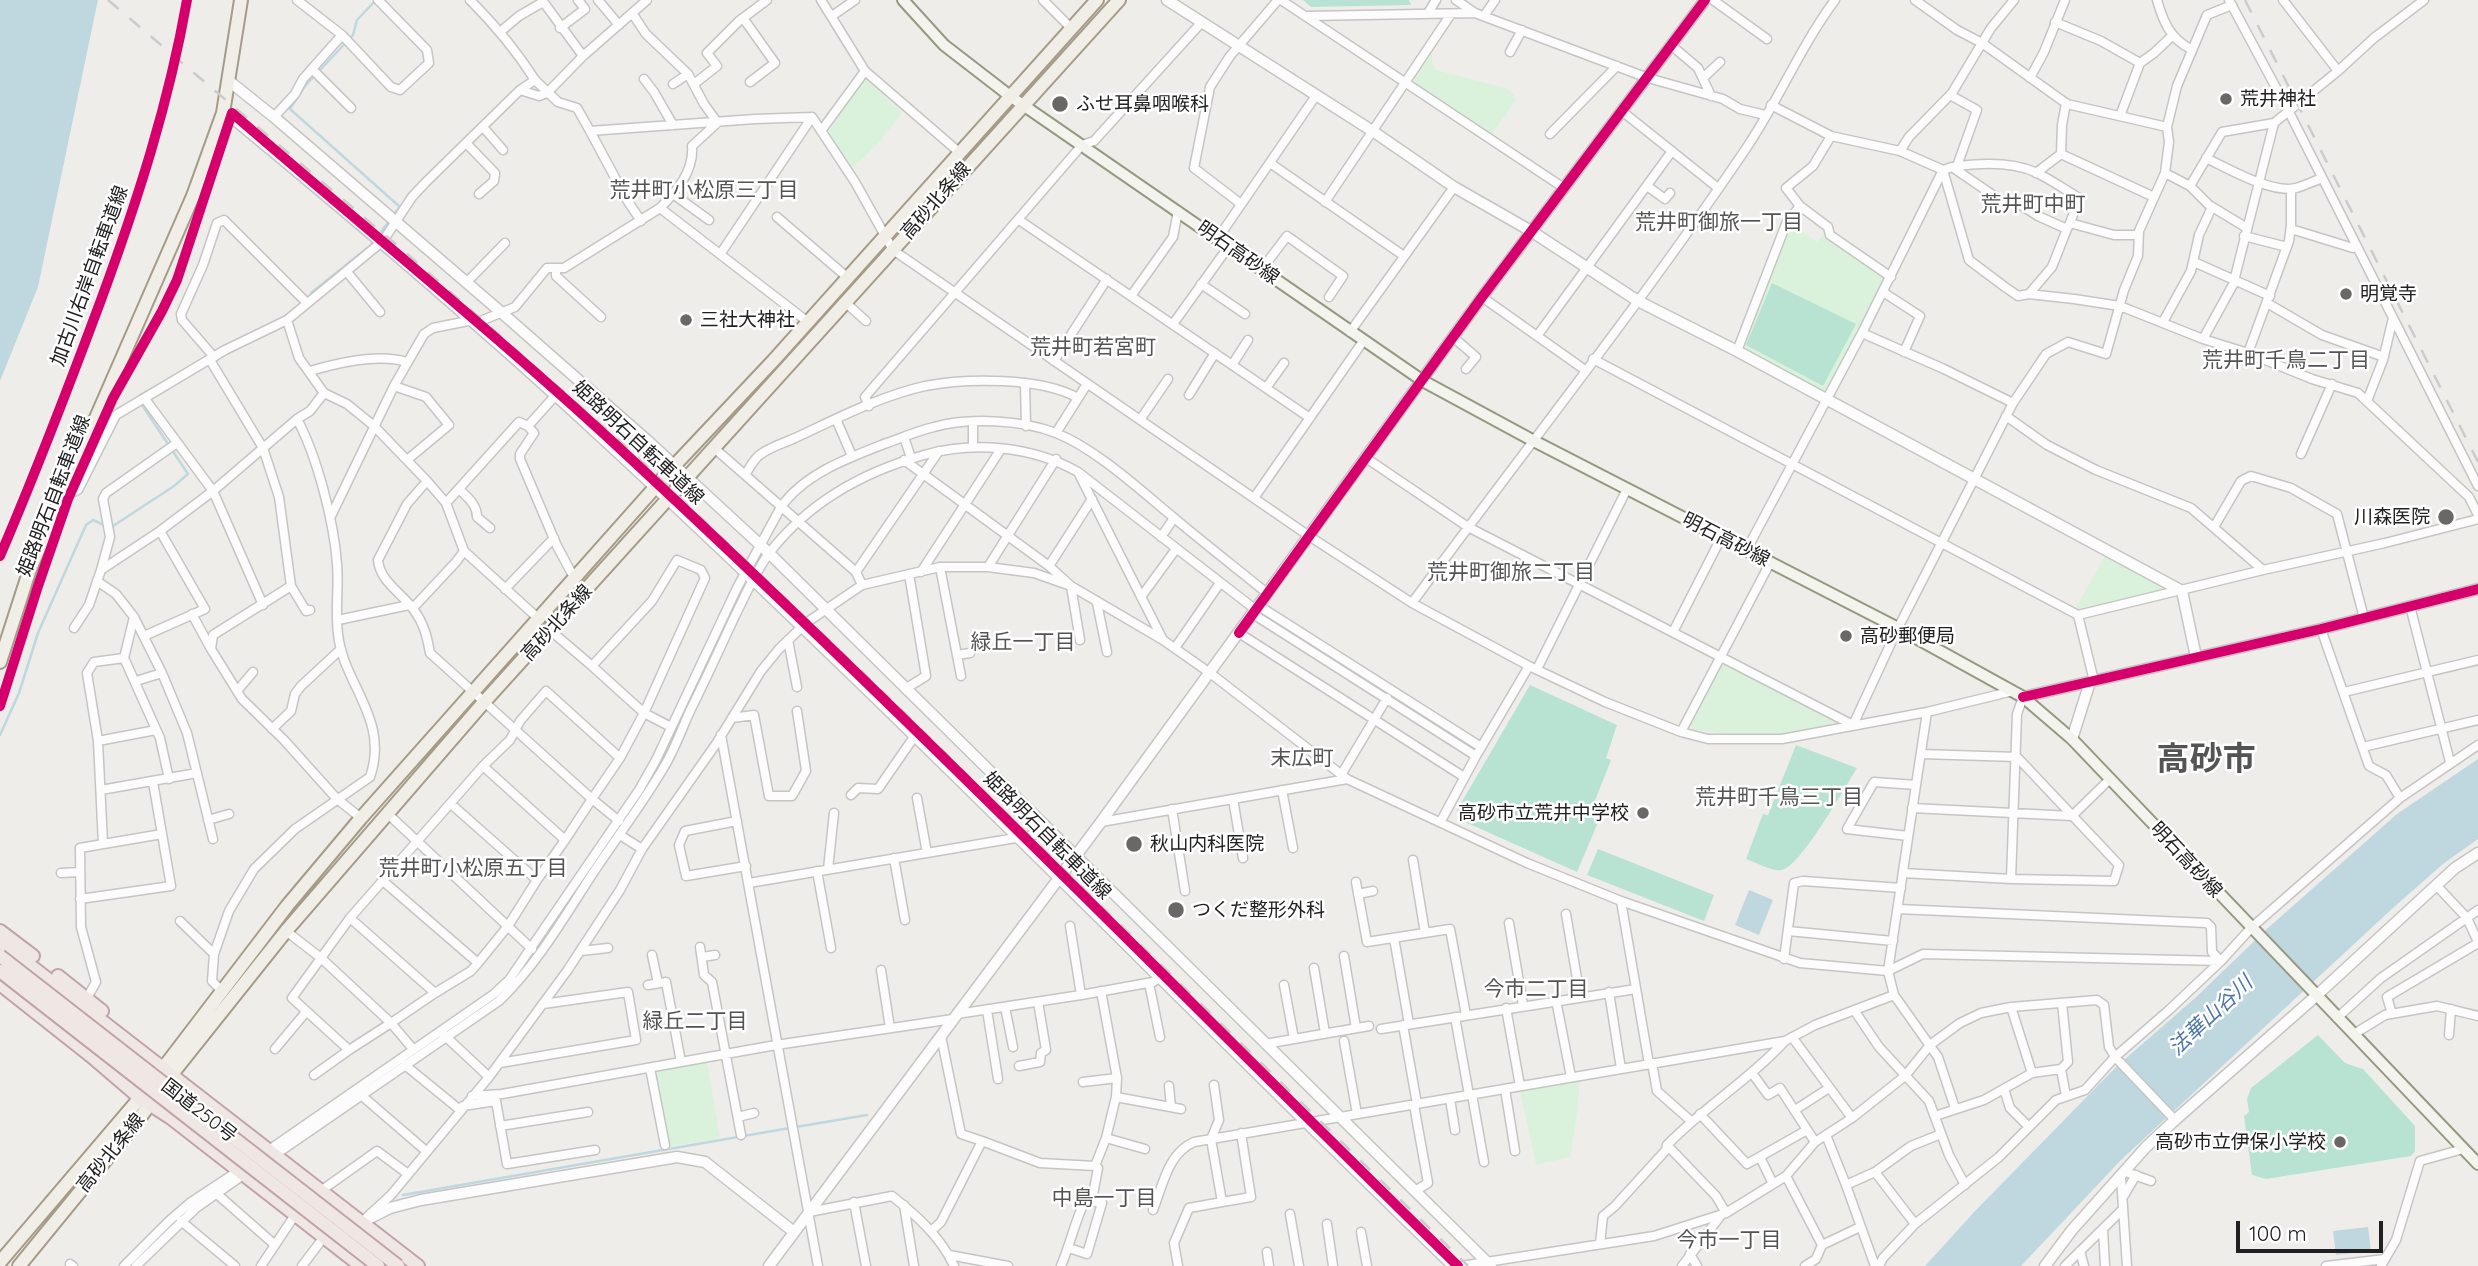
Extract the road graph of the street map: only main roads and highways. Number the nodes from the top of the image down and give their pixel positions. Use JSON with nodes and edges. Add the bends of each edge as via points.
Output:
{"nodes":[{"id":1,"x":241,"y":0,"type":"edge"},
{"id":2,"x":903,"y":0,"type":"edge"},
{"id":3,"x":1097,"y":0,"type":"edge"},
{"id":4,"x":1118,"y":0,"type":"edge"},
{"id":5,"x":1010,"y":96,"type":"junction"},
{"id":6,"x":1024,"y":105,"type":"junction"},
{"id":7,"x":0,"y":663,"type":"edge"},
{"id":8,"x":0,"y":931,"type":"edge"},
{"id":9,"x":0,"y":942,"type":"edge"},
{"id":10,"x":0,"y":956,"type":"edge"},
{"id":11,"x":0,"y":971,"type":"edge"},
{"id":12,"x":2,"y":988,"type":"edge"},
{"id":13,"x":150,"y":1058,"type":"junction"},
{"id":14,"x":168,"y":1071,"type":"junction"},
{"id":15,"x":145,"y":1101,"type":"junction"},
{"id":16,"x":2478,"y":1164,"type":"edge"},
{"id":17,"x":0,"y":1262,"type":"edge"},
{"id":18,"x":355,"y":1264,"type":"edge"},
{"id":19,"x":19,"y":1266,"type":"edge"},
{"id":20,"x":378,"y":1266,"type":"edge"},
{"id":21,"x":398,"y":1266,"type":"edge"},
{"id":22,"x":418,"y":1266,"type":"edge"}],
"edges":[{"from":1,"to":7,"type":"main road","via":[[223,113],[172,248],[30,569]]},
{"from":2,"to":5,"type":"main road","name":"明石高砂線","via":[[943,45]]},
{"from":3,"to":5,"type":"main road","name":"高砂北条線"},
{"from":4,"to":6,"type":"main road","name":"高砂北条線"},
{"from":5,"to":6,"type":"main road","name":"明石高砂線"},
{"from":5,"to":14,"type":"main road","name":"高砂北条線","via":[[361,818],[287,906]]},
{"from":6,"to":14,"type":"main road","name":"高砂北条線","via":[[485,701]]},
{"from":6,"to":16,"type":"main road","name":"明石高砂線","via":[[1423,381],[2018,694],[2072,739]]},
{"from":8,"to":13,"type":"highway","via":[[123,1028]]},
{"from":9,"to":13,"type":"highway"},
{"from":10,"to":21,"type":"highway","name":"国道250号","bridge":true},
{"from":11,"to":20,"type":"highway","name":"国道250号","bridge":true},
{"from":12,"to":15,"type":"highway"},
{"from":13,"to":14,"type":"highway"},
{"from":14,"to":15,"type":"main road","name":"高砂北条線"},
{"from":14,"to":22,"type":"highway"},
{"from":15,"to":17,"type":"main road","name":"高砂北条線"},
{"from":15,"to":18,"type":"highway"},
{"from":15,"to":19,"type":"main road","name":"高砂北条線","via":[[136,1123]]}]}
